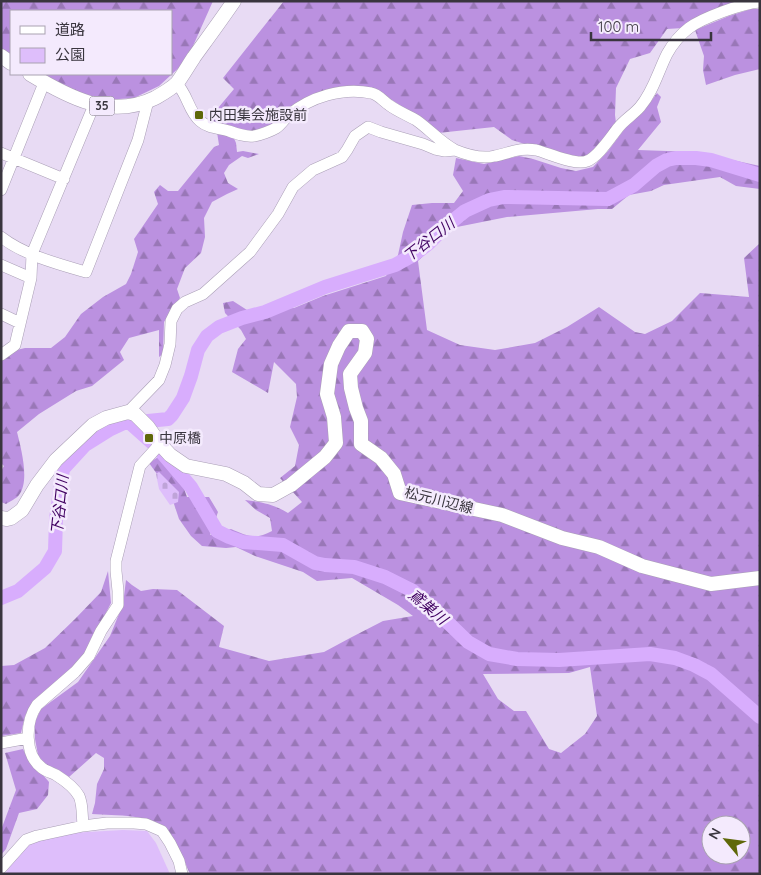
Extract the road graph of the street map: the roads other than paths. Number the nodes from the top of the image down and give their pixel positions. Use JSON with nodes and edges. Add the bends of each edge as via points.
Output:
{"nodes":[{"id":1,"x":234,"y":1,"type":"edge"},
{"id":2,"x":760,"y":2,"type":"edge"},
{"id":3,"x":32,"y":75,"type":"edge"},
{"id":4,"x":44,"y":83,"type":"junction"},
{"id":5,"x":176,"y":83,"type":"junction"},
{"id":6,"x":148,"y":101,"type":"junction"},
{"id":7,"x":94,"y":105,"type":"junction"},
{"id":8,"x":455,"y":150,"type":"junction"},
{"id":9,"x":1,"y":153,"type":"edge"},
{"id":10,"x":14,"y":158,"type":"junction"},
{"id":11,"x":64,"y":179,"type":"junction"},
{"id":12,"x":1,"y":190,"type":"edge"},
{"id":13,"x":1,"y":237,"type":"edge"},
{"id":14,"x":32,"y":254,"type":"junction"},
{"id":15,"x":1,"y":265,"type":"edge"},
{"id":16,"x":31,"y":278,"type":"junction"},
{"id":17,"x":1,"y":314,"type":"edge"},
{"id":18,"x":20,"y":323,"type":"junction"},
{"id":19,"x":1,"y":355,"type":"edge"},
{"id":20,"x":131,"y":413,"type":"junction"},
{"id":21,"x":157,"y":448,"type":"junction"},
{"id":22,"x":1,"y":518,"type":"edge"},
{"id":23,"x":760,"y":578,"type":"edge"},
{"id":24,"x":28,"y":738,"type":"junction"},
{"id":25,"x":1,"y":743,"type":"edge"},
{"id":26,"x":83,"y":826,"type":"junction"},
{"id":27,"x":1,"y":868,"type":"edge"},
{"id":28,"x":182,"y":874,"type":"edge"}],
"edges":[{"from":1,"to":5,"type":"main road","number":"35"},
{"from":2,"to":8,"type":"street","via":[[741,5],[689,28],[668,53],[656,82],[640,107],[587,161],[578,162],[535,150],[521,149],[488,157]]},
{"from":3,"to":4,"type":"main road","number":"35"},
{"from":4,"to":7,"type":"main road","number":"35"},
{"from":4,"to":10,"type":"street"},
{"from":5,"to":6,"type":"main road","number":"35"},
{"from":5,"to":8,"type":"street","via":[[202,122],[238,135],[254,136],[275,128],[316,98],[348,92],[372,93]]},
{"from":6,"to":7,"type":"main road","number":"35","via":[[122,107]]},
{"from":6,"to":14,"type":"street","via":[[138,140],[86,272]]},
{"from":7,"to":11,"type":"street"},
{"from":8,"to":20,"type":"street","via":[[435,149],[368,126],[355,136],[342,156],[313,170],[293,187],[250,252],[203,294],[177,309],[171,321],[170,344],[159,380]]},
{"from":9,"to":10,"type":"street"},
{"from":10,"to":11,"type":"street"},
{"from":10,"to":12,"type":"street"},
{"from":11,"to":14,"type":"street"},
{"from":13,"to":14,"type":"street"},
{"from":14,"to":16,"type":"street"},
{"from":15,"to":16,"type":"street"},
{"from":16,"to":18,"type":"street"},
{"from":17,"to":18,"type":"street"},
{"from":18,"to":19,"type":"street","via":[[15,345]]},
{"from":20,"to":21,"type":"main road","name":"松元川辺線","via":[[148,427]]},
{"from":20,"to":22,"type":"main road","via":[[106,418],[93,425],[56,460],[22,510],[11,518]]},
{"from":21,"to":23,"type":"main road","name":"松元川辺線","via":[[186,466],[226,474],[258,494],[273,495],[291,485],[336,443],[334,417],[327,394],[331,364],[349,331],[362,331],[367,339],[365,353],[350,374],[361,421],[361,444],[381,458],[394,474],[400,493],[502,515],[642,566],[711,584]]},
{"from":21,"to":24,"type":"street","via":[[140,466],[116,561],[118,605],[89,656],[33,710]]},
{"from":24,"to":25,"type":"street"},
{"from":24,"to":26,"type":"street","via":[[36,762],[70,785],[79,796]]},
{"from":26,"to":27,"type":"street","via":[[26,840]]},
{"from":26,"to":28,"type":"street","via":[[107,823],[153,826],[162,831],[170,842]]}]}
